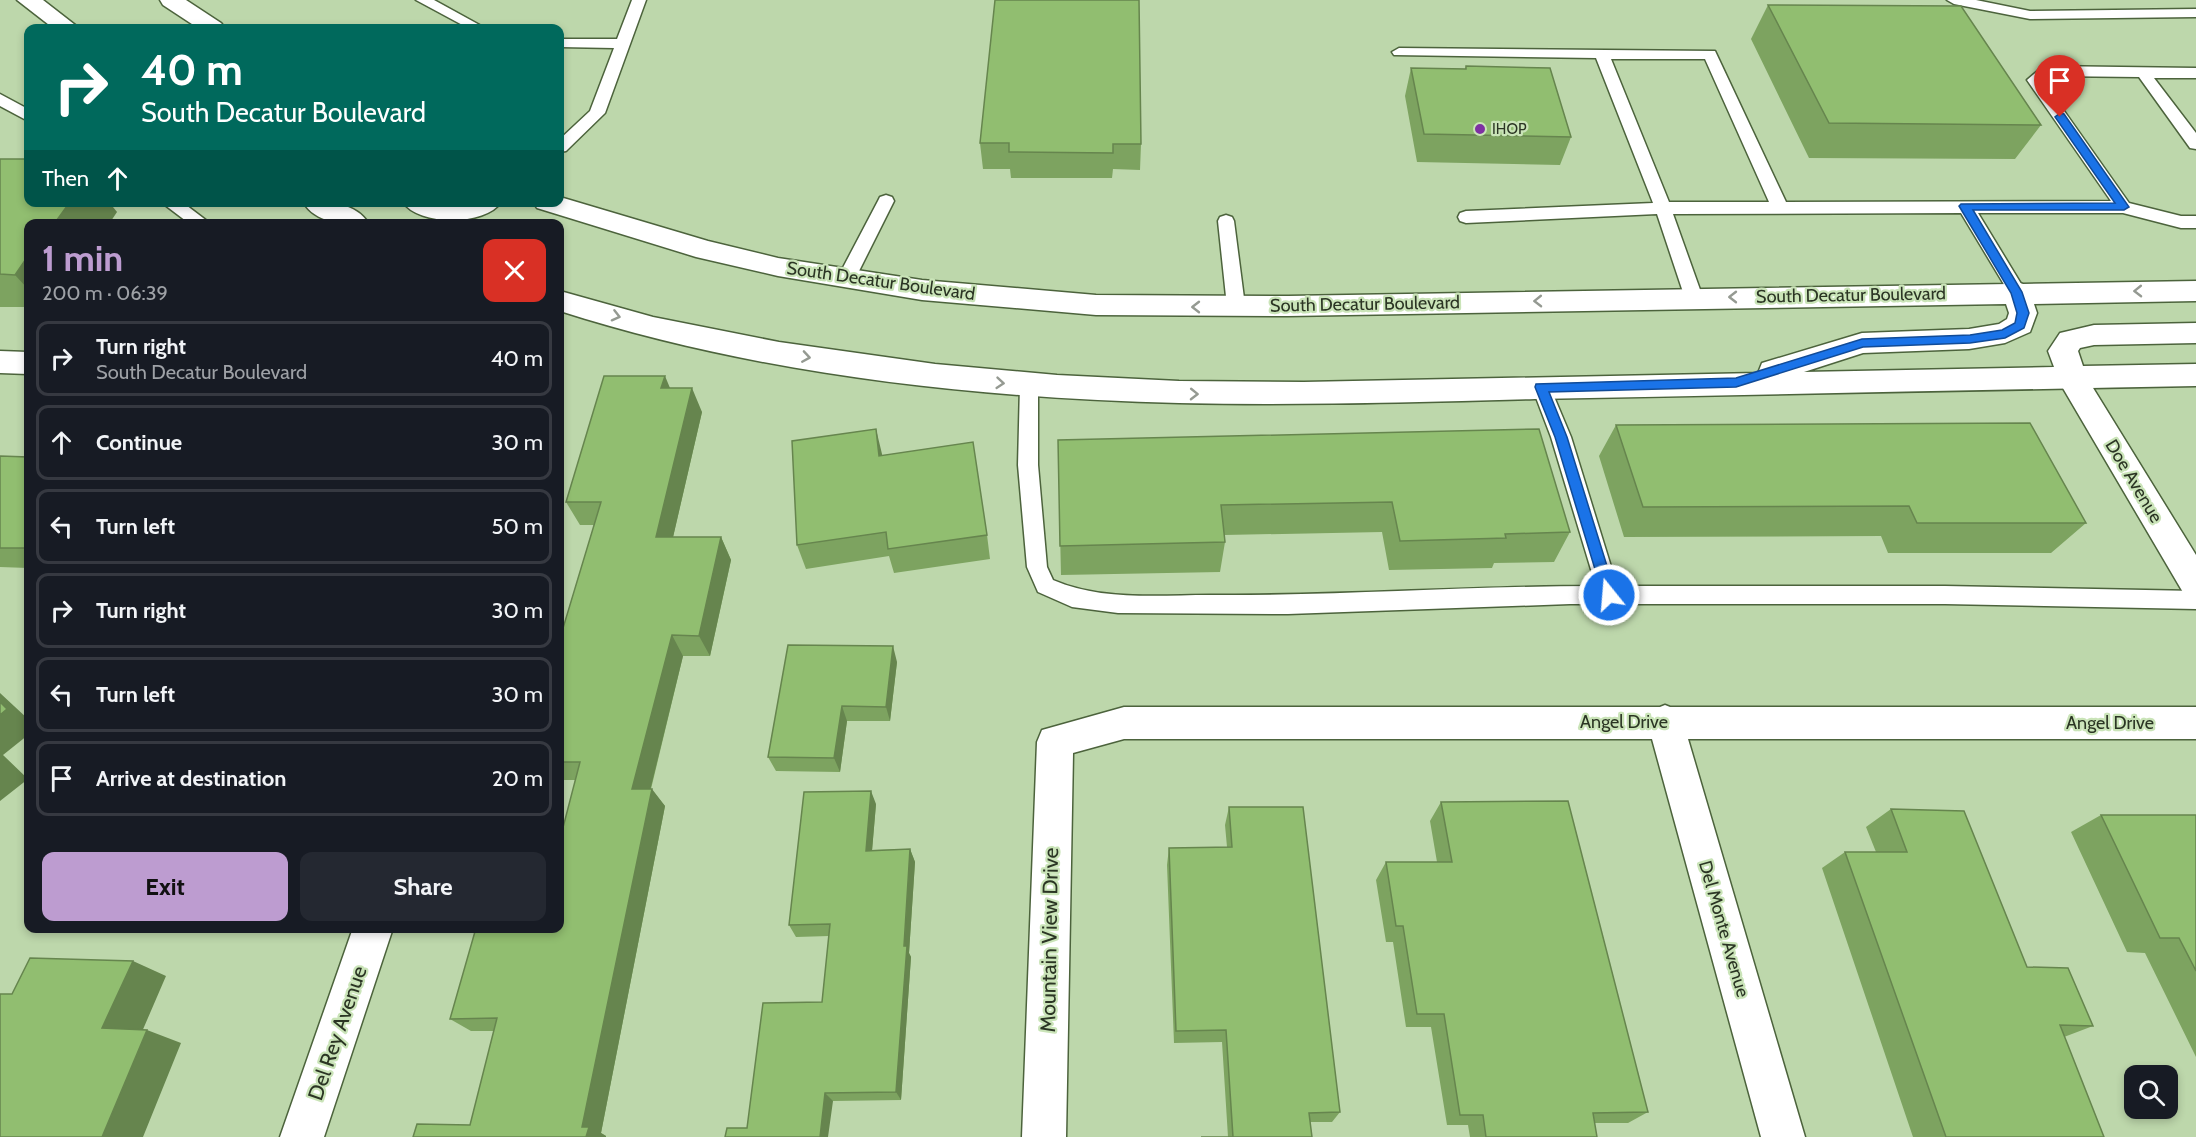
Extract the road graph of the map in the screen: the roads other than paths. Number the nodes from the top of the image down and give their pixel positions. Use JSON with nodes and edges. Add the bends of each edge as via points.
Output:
{"nodes":[{"id":1,"x":28,"y":0,"type":"edge"},
{"id":2,"x":171,"y":0,"type":"edge"},
{"id":3,"x":423,"y":0,"type":"edge"},
{"id":4,"x":639,"y":0,"type":"edge"},
{"id":5,"x":1954,"y":0,"type":"edge"},
{"id":6,"x":2196,"y":13,"type":"edge"},
{"id":7,"x":62,"y":24,"type":"edge"},
{"id":8,"x":207,"y":24,"type":"edge"},
{"id":9,"x":470,"y":24,"type":"edge"},
{"id":10,"x":564,"y":44,"type":"edge"},
{"id":11,"x":621,"y":45,"type":"junction"},
{"id":12,"x":1399,"y":52,"type":"dead end"},
{"id":13,"x":1602,"y":54,"type":"junction"},
{"id":14,"x":2143,"y":73,"type":"junction"},
{"id":15,"x":2196,"y":73,"type":"edge"},
{"id":16,"x":0,"y":99,"type":"edge"},
{"id":17,"x":24,"y":114,"type":"edge"},
{"id":18,"x":564,"y":143,"type":"edge"},
{"id":19,"x":2196,"y":144,"type":"edge"},
{"id":20,"x":886,"y":201,"type":"dead end"},
{"id":21,"x":1965,"y":206,"type":"junction"},
{"id":22,"x":177,"y":207,"type":"edge"},
{"id":23,"x":325,"y":207,"type":"edge"},
{"id":24,"x":430,"y":207,"type":"edge"},
{"id":25,"x":478,"y":207,"type":"edge"},
{"id":26,"x":563,"y":207,"type":"edge"},
{"id":27,"x":2124,"y":207,"type":"junction"},
{"id":28,"x":1663,"y":208,"type":"junction"},
{"id":29,"x":1780,"y":208,"type":"junction"},
{"id":30,"x":1466,"y":217,"type":"dead end"},
{"id":31,"x":195,"y":219,"type":"edge"},
{"id":32,"x":347,"y":219,"type":"edge"},
{"id":33,"x":1226,"y":221,"type":"dead end"},
{"id":34,"x":2196,"y":222,"type":"edge"},
{"id":35,"x":846,"y":279,"type":"junction"},
{"id":36,"x":2196,"y":291,"type":"edge"},
{"id":37,"x":2017,"y":292,"type":"junction"},
{"id":38,"x":1694,"y":298,"type":"junction"},
{"id":39,"x":564,"y":302,"type":"edge"},
{"id":40,"x":1236,"y":306,"type":"junction"},
{"id":41,"x":2196,"y":333,"type":"edge"},
{"id":42,"x":0,"y":362,"type":"edge"},
{"id":43,"x":24,"y":363,"type":"edge"},
{"id":44,"x":2196,"y":375,"type":"edge"},
{"id":45,"x":2072,"y":378,"type":"junction"},
{"id":46,"x":1736,"y":383,"type":"junction"},
{"id":47,"x":1029,"y":386,"type":"junction"},
{"id":48,"x":1541,"y":387,"type":"junction"},
{"id":49,"x":2196,"y":584,"type":"edge"},
{"id":50,"x":1609,"y":595,"type":"junction"},
{"id":51,"x":2196,"y":600,"type":"edge"},
{"id":52,"x":1665,"y":722,"type":"junction"},
{"id":53,"x":2196,"y":723,"type":"edge"},
{"id":54,"x":1055,"y":742,"type":"joint"},
{"id":55,"x":371,"y":933,"type":"edge"},
{"id":56,"x":302,"y":1137,"type":"edge"},
{"id":57,"x":1044,"y":1137,"type":"edge"},
{"id":58,"x":1783,"y":1137,"type":"edge"}],
"edges":[{"from":1,"to":7,"type":"main road"},
{"from":2,"to":8,"type":"main road"},
{"from":3,"to":9,"type":"lane"},
{"from":4,"to":11,"type":"lane"},
{"from":5,"to":6,"type":"lane","via":[[2030,15]]},
{"from":10,"to":11,"type":"lane"},
{"from":11,"to":18,"type":"lane","via":[[597,113]]},
{"from":12,"to":13,"type":"lane"},
{"from":13,"to":28,"type":"lane"},
{"from":13,"to":29,"type":"lane","via":[[1710,54]]},
{"from":14,"to":15,"type":"lane"},
{"from":14,"to":19,"type":"lane"},
{"from":14,"to":27,"type":"lane","via":[[2046,71],[2035,80]]},
{"from":16,"to":17,"type":"lane"},
{"from":20,"to":35,"type":"lane"},
{"from":21,"to":27,"type":"lane"},
{"from":21,"to":29,"type":"lane"},
{"from":21,"to":37,"type":"lane"},
{"from":22,"to":31,"type":"lane"},
{"from":23,"to":32,"type":"main road"},
{"from":24,"to":25,"type":"main road","via":[[446,213]]},
{"from":26,"to":35,"type":"main road","name":"South Decatur Boulevard","via":[[706,250]]},
{"from":27,"to":34,"type":"lane","via":[[2181,222]]},
{"from":28,"to":29,"type":"lane"},
{"from":28,"to":30,"type":"lane"},
{"from":28,"to":38,"type":"lane"},
{"from":33,"to":40,"type":"lane"},
{"from":40,"to":35,"type":"main road","name":"South Decatur Boulevard","one_way":true,"via":[[1096,305]]},
{"from":36,"to":37,"type":"main road","name":"South Decatur Boulevard","one_way":true},
{"from":37,"to":38,"type":"main road","name":"South Decatur Boulevard","one_way":true},
{"from":37,"to":46,"type":"main road","via":[[2023,313],[2020,325],[2005,333],[1970,339],[1862,343]]},
{"from":38,"to":40,"type":"main road","name":"South Decatur Boulevard","one_way":true},
{"from":39,"to":47,"type":"main road","one_way":true,"via":[[710,340],[774,352],[938,377]]},
{"from":41,"to":45,"type":"main road","name":"Doe Avenue","via":[[2094,335],[2070,340],[2063,351]]},
{"from":42,"to":43,"type":"main road"},
{"from":44,"to":45,"type":"main road"},
{"from":45,"to":46,"type":"main road"},
{"from":45,"to":49,"type":"main road","name":"Doe Avenue"},
{"from":46,"to":48,"type":"main road"},
{"from":47,"to":48,"type":"main road","one_way":true,"via":[[1197,394]]},
{"from":47,"to":50,"type":"lane","via":[[1028,465],[1037,567],[1045,586],[1072,598],[1118,604],[1288,605]]},
{"from":48,"to":50,"type":"lane","via":[[1561,437]]},
{"from":50,"to":51,"type":"lane"},
{"from":52,"to":53,"type":"main road","name":"Angel Drive"},
{"from":52,"to":54,"type":"main road","name":"Angel Drive","via":[[1124,723]]},
{"from":52,"to":58,"type":"main road","name":"Del Monte Avenue"},
{"from":54,"to":57,"type":"main road","name":"Mountain View Drive"},
{"from":55,"to":56,"type":"main road","name":"Del Rey Avenue"}]}
